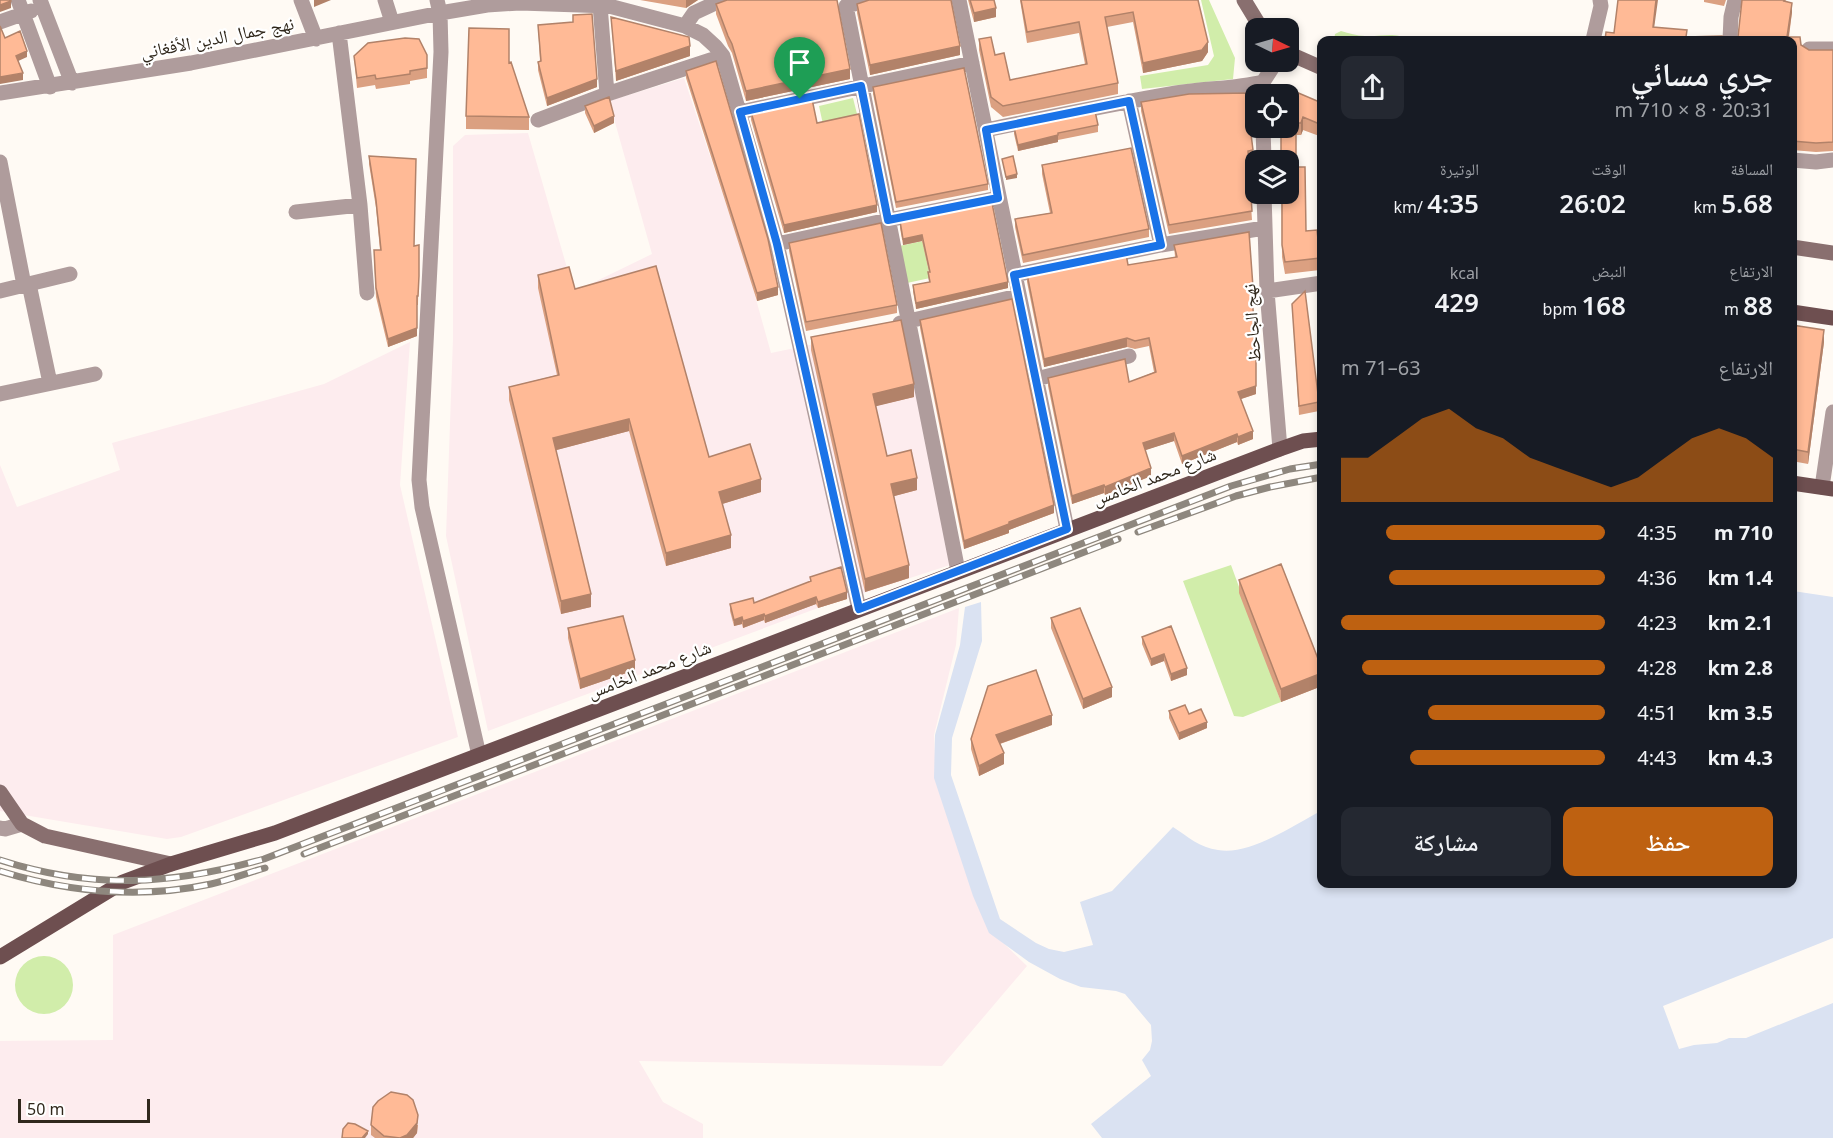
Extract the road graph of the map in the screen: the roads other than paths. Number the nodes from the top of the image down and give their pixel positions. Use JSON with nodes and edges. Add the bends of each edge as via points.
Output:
{"nodes":[{"id":1,"x":301,"y":0,"type":"edge"},
{"id":2,"x":385,"y":0,"type":"edge"},
{"id":3,"x":722,"y":0,"type":"edge"},
{"id":4,"x":871,"y":0,"type":"edge"},
{"id":5,"x":959,"y":0,"type":"edge"},
{"id":6,"x":1600,"y":0,"type":"edge"},
{"id":7,"x":1735,"y":0,"type":"edge"},
{"id":8,"x":1246,"y":2,"type":"edge"},
{"id":9,"x":41,"y":3,"type":"edge"},
{"id":10,"x":606,"y":4,"type":"edge"},
{"id":11,"x":439,"y":6,"type":"edge"},
{"id":12,"x":20,"y":7,"type":"edge"},
{"id":13,"x":1255,"y":18,"type":"edge"},
{"id":14,"x":0,"y":22,"type":"edge"},
{"id":15,"x":392,"y":22,"type":"junction"},
{"id":16,"x":685,"y":26,"type":"junction"},
{"id":17,"x":339,"y":33,"type":"junction"},
{"id":18,"x":1594,"y":36,"type":"edge"},
{"id":19,"x":1730,"y":36,"type":"edge"},
{"id":20,"x":316,"y":39,"type":"junction"},
{"id":21,"x":1809,"y":49,"type":"edge"},
{"id":22,"x":1833,"y":49,"type":"edge"},
{"id":23,"x":723,"y":56,"type":"junction"},
{"id":24,"x":1299,"y":58,"type":"edge"},
{"id":25,"x":972,"y":63,"type":"junction"},
{"id":26,"x":1317,"y":66,"type":"edge"},
{"id":27,"x":72,"y":83,"type":"junction"},
{"id":28,"x":861,"y":86,"type":"junction"},
{"id":29,"x":50,"y":87,"type":"junction"},
{"id":30,"x":1245,"y":87,"type":"edge"},
{"id":31,"x":0,"y":93,"type":"edge"},
{"id":32,"x":607,"y":94,"type":"junction"},
{"id":33,"x":1129,"y":101,"type":"junction"},
{"id":34,"x":740,"y":112,"type":"junction"},
{"id":35,"x":538,"y":120,"type":"dead end"},
{"id":36,"x":986,"y":130,"type":"junction"},
{"id":37,"x":1797,"y":160,"type":"edge"},
{"id":38,"x":1833,"y":160,"type":"edge"},
{"id":39,"x":0,"y":162,"type":"edge"},
{"id":40,"x":998,"y":198,"type":"junction"},
{"id":41,"x":1264,"y":204,"type":"edge"},
{"id":42,"x":360,"y":205,"type":"junction"},
{"id":43,"x":296,"y":212,"type":"dead end"},
{"id":44,"x":888,"y":220,"type":"junction"},
{"id":45,"x":1264,"y":228,"type":"junction"},
{"id":46,"x":777,"y":244,"type":"junction"},
{"id":47,"x":1161,"y":245,"type":"junction"},
{"id":48,"x":1797,"y":249,"type":"edge"},
{"id":49,"x":1833,"y":253,"type":"edge"},
{"id":50,"x":70,"y":274,"type":"dead end"},
{"id":51,"x":1014,"y":275,"type":"junction"},
{"id":52,"x":1317,"y":284,"type":"edge"},
{"id":53,"x":27,"y":285,"type":"junction"},
{"id":54,"x":0,"y":291,"type":"edge"},
{"id":55,"x":1268,"y":291,"type":"junction"},
{"id":56,"x":367,"y":293,"type":"dead end"},
{"id":57,"x":1018,"y":296,"type":"junction"},
{"id":58,"x":1797,"y":313,"type":"edge"},
{"id":59,"x":1833,"y":318,"type":"edge"},
{"id":60,"x":908,"y":321,"type":"junction"},
{"id":61,"x":886,"y":325,"type":"edge"},
{"id":62,"x":1130,"y":356,"type":"dead end"},
{"id":63,"x":95,"y":374,"type":"dead end"},
{"id":64,"x":1036,"y":379,"type":"junction"},
{"id":65,"x":50,"y":383,"type":"junction"},
{"id":66,"x":0,"y":394,"type":"edge"},
{"id":67,"x":1833,"y":412,"type":"edge"},
{"id":68,"x":1317,"y":436,"type":"edge"},
{"id":69,"x":1317,"y":440,"type":"edge"},
{"id":70,"x":1303,"y":441,"type":"junction"},
{"id":71,"x":1280,"y":448,"type":"junction"},
{"id":72,"x":1797,"y":484,"type":"edge"},
{"id":73,"x":1828,"y":488,"type":"edge"},
{"id":74,"x":1067,"y":529,"type":"junction"},
{"id":75,"x":958,"y":571,"type":"junction"},
{"id":76,"x":859,"y":609,"type":"junction"},
{"id":77,"x":479,"y":755,"type":"junction"},
{"id":78,"x":0,"y":792,"type":"edge"},
{"id":79,"x":22,"y":824,"type":"junction"},
{"id":80,"x":0,"y":828,"type":"edge"},
{"id":81,"x":171,"y":864,"type":"junction"},
{"id":82,"x":0,"y":957,"type":"edge"}],
"edges":[{"from":1,"to":20,"type":"street"},
{"from":2,"to":15,"type":"street"},
{"from":3,"to":16,"type":"street","via":[[694,13]]},
{"from":4,"to":28,"type":"street","via":[[846,6]]},
{"from":5,"to":25,"type":"street"},
{"from":6,"to":18,"type":"street"},
{"from":7,"to":19,"type":"street"},
{"from":8,"to":13,"type":"main road"},
{"from":9,"to":12,"type":"street"},
{"from":9,"to":27,"type":"street"},
{"from":10,"to":11,"type":"street","name":"نهج جمال الدين الأفغاني"},
{"from":10,"to":16,"type":"street","name":"نهج جمال الدين الأفغاني"},
{"from":10,"to":32,"type":"street"},
{"from":11,"to":15,"type":"street","name":"نهج جمال الدين الأفغاني"},
{"from":11,"to":77,"type":"street","via":[[441,52],[419,480]]},
{"from":12,"to":14,"type":"street"},
{"from":12,"to":29,"type":"street"},
{"from":15,"to":17,"type":"street","name":"نهج جمال الدين الأفغاني"},
{"from":16,"to":23,"type":"street","name":"نهج جمال الدين الأفغاني","via":[[709,41]]},
{"from":17,"to":20,"type":"street","name":"نهج جمال الدين الأفغاني"},
{"from":17,"to":42,"type":"street"},
{"from":20,"to":27,"type":"street","name":"نهج جمال الدين الأفغاني"},
{"from":21,"to":22,"type":"street"},
{"from":23,"to":32,"type":"street"},
{"from":23,"to":34,"type":"street"},
{"from":24,"to":26,"type":"main road"},
{"from":25,"to":28,"type":"street"},
{"from":25,"to":36,"type":"street"},
{"from":27,"to":29,"type":"street","name":"نهج جمال الدين الأفغاني"},
{"from":28,"to":34,"type":"street"},
{"from":28,"to":44,"type":"street"},
{"from":29,"to":31,"type":"street","name":"نهج جمال الدين الأفغاني"},
{"from":30,"to":33,"type":"street"},
{"from":32,"to":35,"type":"street"},
{"from":33,"to":36,"type":"street"},
{"from":33,"to":47,"type":"street"},
{"from":34,"to":46,"type":"street"},
{"from":36,"to":40,"type":"street"},
{"from":37,"to":38,"type":"street"},
{"from":39,"to":53,"type":"street"},
{"from":40,"to":44,"type":"street"},
{"from":40,"to":51,"type":"street"},
{"from":41,"to":45,"type":"street","name":"نهج الجاحظ"},
{"from":42,"to":43,"type":"street"},
{"from":42,"to":56,"type":"street"},
{"from":44,"to":46,"type":"street"},
{"from":44,"to":60,"type":"street"},
{"from":45,"to":47,"type":"street"},
{"from":45,"to":55,"type":"street","name":"نهج الجاحظ"},
{"from":46,"to":76,"type":"street","via":[[805,341]]},
{"from":47,"to":51,"type":"street"},
{"from":48,"to":49,"type":"main road"},
{"from":50,"to":53,"type":"street"},
{"from":51,"to":57,"type":"street"},
{"from":52,"to":55,"type":"street"},
{"from":53,"to":54,"type":"street"},
{"from":53,"to":65,"type":"street"},
{"from":55,"to":71,"type":"street","name":"نهج الجاحظ"},
{"from":57,"to":60,"type":"street"},
{"from":57,"to":64,"type":"street"},
{"from":58,"to":59,"type":"main road"},
{"from":60,"to":61,"type":"street"},
{"from":60,"to":75,"type":"street"},
{"from":62,"to":64,"type":"street"},
{"from":63,"to":65,"type":"street"},
{"from":64,"to":74,"type":"street"},
{"from":65,"to":66,"type":"street"},
{"from":67,"to":73,"type":"street"},
{"from":68,"to":70,"type":"main road"},
{"from":69,"to":70,"type":"main road","name":"شارع محمد الخامس"},
{"from":70,"to":71,"type":"main road","name":"شارع محمد الخامس"},
{"from":71,"to":74,"type":"main road","name":"شارع محمد الخامس"},
{"from":72,"to":73,"type":"main road"},
{"from":74,"to":75,"type":"main road","name":"شارع محمد الخامس"},
{"from":75,"to":76,"type":"main road","name":"شارع محمد الخامس"},
{"from":76,"to":77,"type":"main road","name":"شارع محمد الخامس"},
{"from":77,"to":81,"type":"main road","name":"شارع محمد الخامس","via":[[275,833]]},
{"from":78,"to":79,"type":"main road","name":"شارع محمد الخامس"},
{"from":79,"to":80,"type":"street"},
{"from":79,"to":81,"type":"main road","name":"شارع محمد الخامس","via":[[56,839]]},
{"from":81,"to":82,"type":"main road","via":[[106,891]]}]}
